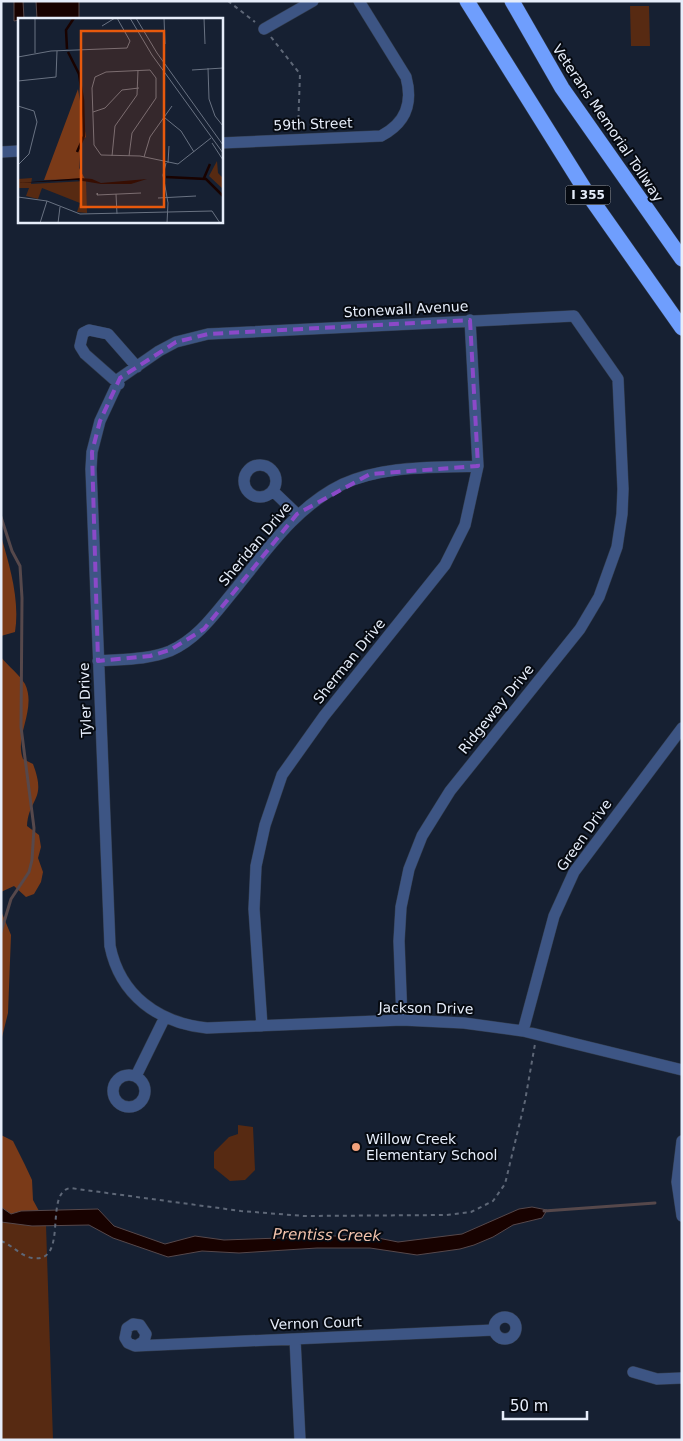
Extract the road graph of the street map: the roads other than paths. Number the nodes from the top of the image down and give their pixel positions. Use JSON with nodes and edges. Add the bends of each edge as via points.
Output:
{"nodes":[{"id":1,"x":313,"y":1,"type":"edge"},
{"id":2,"x":359,"y":1,"type":"edge"},
{"id":3,"x":467,"y":1,"type":"edge"},
{"id":4,"x":512,"y":1,"type":"edge"},
{"id":5,"x":264,"y":29,"type":"road end"},
{"id":6,"x":222,"y":143,"type":"edge"},
{"id":7,"x":18,"y":151,"type":"edge"},
{"id":8,"x":1,"y":152,"type":"edge"},
{"id":9,"x":682,"y":259,"type":"edge"},
{"id":10,"x":470,"y":320,"type":"junction"},
{"id":11,"x":682,"y":328,"type":"edge"},
{"id":12,"x":134,"y":368,"type":"junction"},
{"id":13,"x":119,"y":384,"type":"junction"},
{"id":14,"x":620,"y":419,"type":"joint"},
{"id":15,"x":478,"y":466,"type":"junction"},
{"id":16,"x":273,"y":491,"type":"dead end"},
{"id":17,"x":297,"y":514,"type":"junction"},
{"id":18,"x":98,"y":661,"type":"junction"},
{"id":19,"x":682,"y":728,"type":"edge"},
{"id":20,"x":165,"y":1017,"type":"junction"},
{"id":21,"x":402,"y":1020,"type":"junction"},
{"id":22,"x":262,"y":1026,"type":"junction"},
{"id":23,"x":523,"y":1031,"type":"junction"},
{"id":24,"x":682,"y":1070,"type":"edge"},
{"id":25,"x":136,"y":1076,"type":"dead end"},
{"id":26,"x":682,"y":1141,"type":"edge"},
{"id":27,"x":682,"y":1216,"type":"edge"},
{"id":28,"x":494,"y":1330,"type":"dead end"},
{"id":29,"x":295,"y":1339,"type":"junction"},
{"id":30,"x":138,"y":1345,"type":"dead end"},
{"id":31,"x":633,"y":1372,"type":"dead end"},
{"id":32,"x":682,"y":1378,"type":"edge"},
{"id":33,"x":300,"y":1440,"type":"edge"}],
"edges":[{"from":1,"to":5,"type":"street"},
{"from":2,"to":6,"type":"street","name":"59th Street","via":[[406,77],[410,102],[401,121],[381,136]]},
{"from":3,"to":11,"type":"highway","number":"I 355","via":[[586,193]]},
{"from":4,"to":9,"type":"highway","name":"Veterans Memorial Tollway","number":"I 355","via":[[562,88]]},
{"from":7,"to":8,"type":"street"},
{"from":10,"to":12,"type":"street","name":"Stonewall Avenue","via":[[208,334],[176,342]]},
{"from":10,"to":14,"type":"street","name":"Stonewall Avenue","via":[[574,316],[618,379]]},
{"from":10,"to":15,"type":"street","name":"Sherman Drive"},
{"from":12,"to":13,"type":"street","name":"Tyler Drive","via":[[120,378]]},
{"from":12,"to":13,"type":"street","via":[[108,334],[89,330],[83,333],[80,346],[85,354]]},
{"from":13,"to":18,"type":"street","name":"Tyler Drive","via":[[100,421],[92,452]]},
{"from":14,"to":21,"type":"street","name":"Ridgeway Drive","via":[[622,514],[612,566],[599,597],[564,649],[450,792],[428,824],[415,854],[404,888],[400,922]]},
{"from":15,"to":17,"type":"street","name":"Sheridan Drive","via":[[370,474],[342,485]]},
{"from":15,"to":22,"type":"street","name":"Sherman Drive","via":[[465,525],[448,560],[315,727],[282,775],[260,845],[254,886]]},
{"from":16,"to":17,"type":"street"},
{"from":17,"to":18,"type":"street","name":"Sheridan Drive","via":[[204,629],[170,650],[150,656]]},
{"from":18,"to":20,"type":"street","name":"Tyler Drive","via":[[110,946],[116,970],[123,982],[137,999]]},
{"from":19,"to":23,"type":"street","name":"Green Drive","via":[[574,872],[554,916]]},
{"from":20,"to":22,"type":"street","name":"Jackson Drive","via":[[191,1026]]},
{"from":20,"to":25,"type":"street"},
{"from":21,"to":22,"type":"street","name":"Jackson Drive"},
{"from":21,"to":23,"type":"street","name":"Jackson Drive","via":[[464,1023]]},
{"from":23,"to":24,"type":"street","name":"Jackson Drive"},
{"from":26,"to":27,"type":"street","via":[[677,1182]]},
{"from":28,"to":29,"type":"street","name":"Vernon Court"},
{"from":29,"to":30,"type":"street","name":"Vernon Court"},
{"from":29,"to":33,"type":"street"},
{"from":31,"to":32,"type":"street","via":[[657,1379]]}]}
